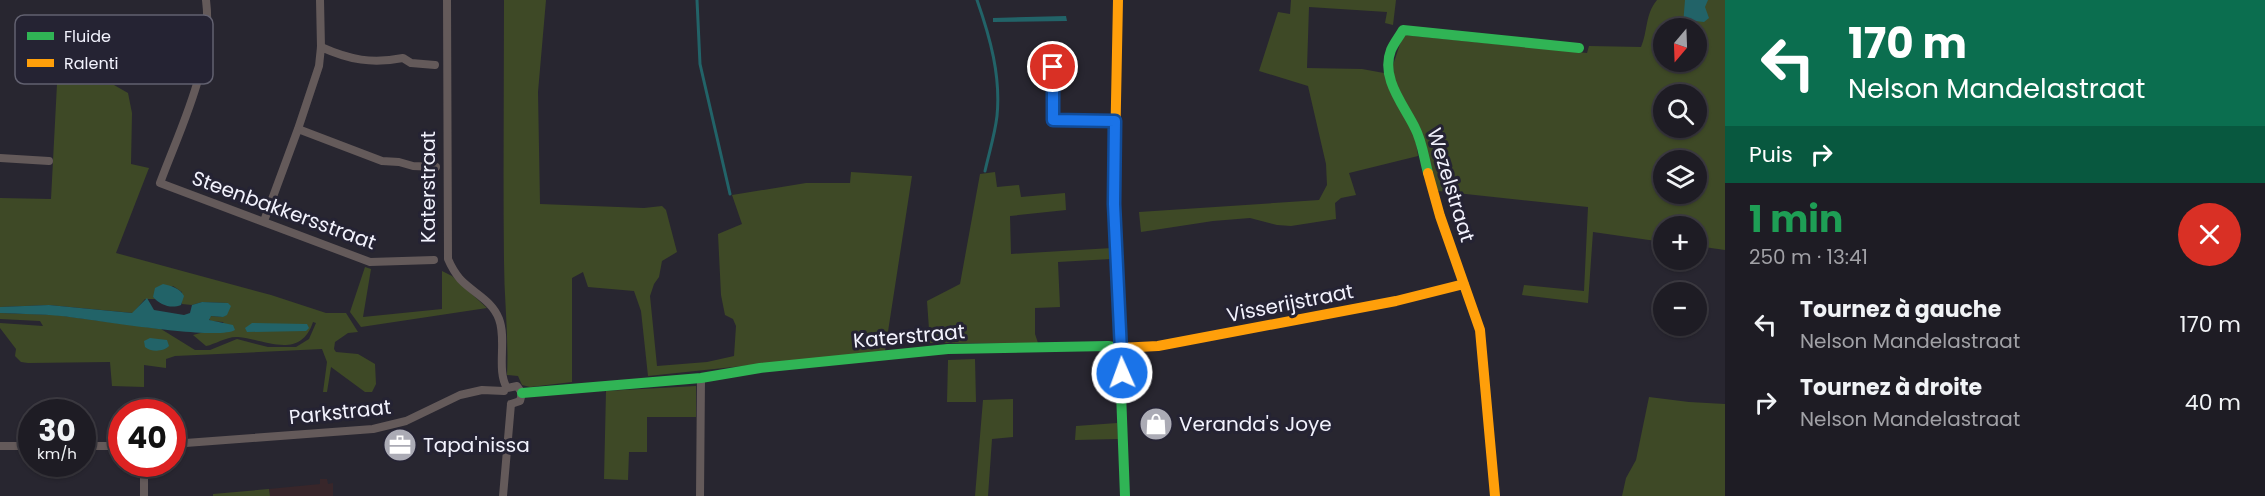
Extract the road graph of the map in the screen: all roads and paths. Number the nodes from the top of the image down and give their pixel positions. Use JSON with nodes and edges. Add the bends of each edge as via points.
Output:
{"nodes":[{"id":1,"x":206,"y":0,"type":"edge"},
{"id":2,"x":320,"y":0,"type":"edge"},
{"id":3,"x":447,"y":0,"type":"edge"},
{"id":4,"x":1118,"y":0,"type":"edge"},
{"id":5,"x":206,"y":15,"type":"edge"},
{"id":6,"x":321,"y":47,"type":"junction"},
{"id":7,"x":1580,"y":48,"type":"dead end"},
{"id":8,"x":435,"y":65,"type":"dead end"},
{"id":9,"x":1053,"y":67,"type":"dead end"},
{"id":10,"x":196,"y":84,"type":"edge"},
{"id":11,"x":1115,"y":121,"type":"junction"},
{"id":12,"x":298,"y":129,"type":"junction"},
{"id":13,"x":0,"y":158,"type":"edge"},
{"id":14,"x":49,"y":161,"type":"dead end"},
{"id":15,"x":436,"y":167,"type":"dead end"},
{"id":16,"x":264,"y":221,"type":"junction"},
{"id":17,"x":434,"y":260,"type":"dead end"},
{"id":18,"x":1464,"y":284,"type":"junction"},
{"id":19,"x":1121,"y":349,"type":"junction"},
{"id":20,"x":701,"y":378,"type":"junction"},
{"id":21,"x":506,"y":390,"type":"junction"},
{"id":22,"x":522,"y":393,"type":"junction"},
{"id":23,"x":511,"y":404,"type":"junction"},
{"id":24,"x":186,"y":443,"type":"edge"},
{"id":25,"x":0,"y":446,"type":"edge"},
{"id":26,"x":18,"y":446,"type":"edge"},
{"id":27,"x":144,"y":477,"type":"edge"},
{"id":28,"x":144,"y":496,"type":"edge"},
{"id":29,"x":503,"y":496,"type":"edge"},
{"id":30,"x":700,"y":496,"type":"edge"},
{"id":31,"x":1125,"y":496,"type":"edge"},
{"id":32,"x":1494,"y":496,"type":"edge"}],
"edges":[{"from":1,"to":5,"type":"street","name":"Steenbakkersstraat"},
{"from":2,"to":6,"type":"street"},
{"from":3,"to":21,"type":"street","name":"Katerstraat","via":[[446,250],[456,275],[489,303],[499,318]]},
{"from":4,"to":11,"type":"street"},
{"from":6,"to":8,"type":"street","via":[[356,60],[403,58],[411,63]]},
{"from":6,"to":12,"type":"street"},
{"from":7,"to":18,"type":"street","name":"Wezelstraat","via":[[1403,30],[1397,38],[1389,74],[1416,129]]},
{"from":9,"to":11,"type":"street","via":[[1053,120]]},
{"from":10,"to":16,"type":"street","name":"Steenbakkersstraat","via":[[160,183]]},
{"from":11,"to":19,"type":"street","via":[[1114,204]]},
{"from":12,"to":15,"type":"street","via":[[382,161]]},
{"from":12,"to":16,"type":"street"},
{"from":13,"to":14,"type":"street"},
{"from":16,"to":17,"type":"street","name":"Steenbakkersstraat","via":[[370,262]]},
{"from":18,"to":19,"type":"street","name":"Visserijstraat","via":[[1261,327]]},
{"from":18,"to":32,"type":"street","name":"Wezelstraat","via":[[1480,330]]},
{"from":19,"to":20,"type":"street","name":"Katerstraat","via":[[948,349],[760,368]]},
{"from":19,"to":31,"type":"street"},
{"from":20,"to":22,"type":"street","name":"Katerstraat"},
{"from":20,"to":30,"type":"street"},
{"from":21,"to":22,"type":"street","via":[[517,386]]},
{"from":21,"to":23,"type":"street","via":[[504,398]]},
{"from":21,"to":24,"type":"street","name":"Parkstraat","via":[[459,395],[406,421],[373,429]]},
{"from":22,"to":23,"type":"street","via":[[520,401]]},
{"from":23,"to":29,"type":"street"},
{"from":25,"to":26,"type":"street"},
{"from":27,"to":28,"type":"street"}]}
